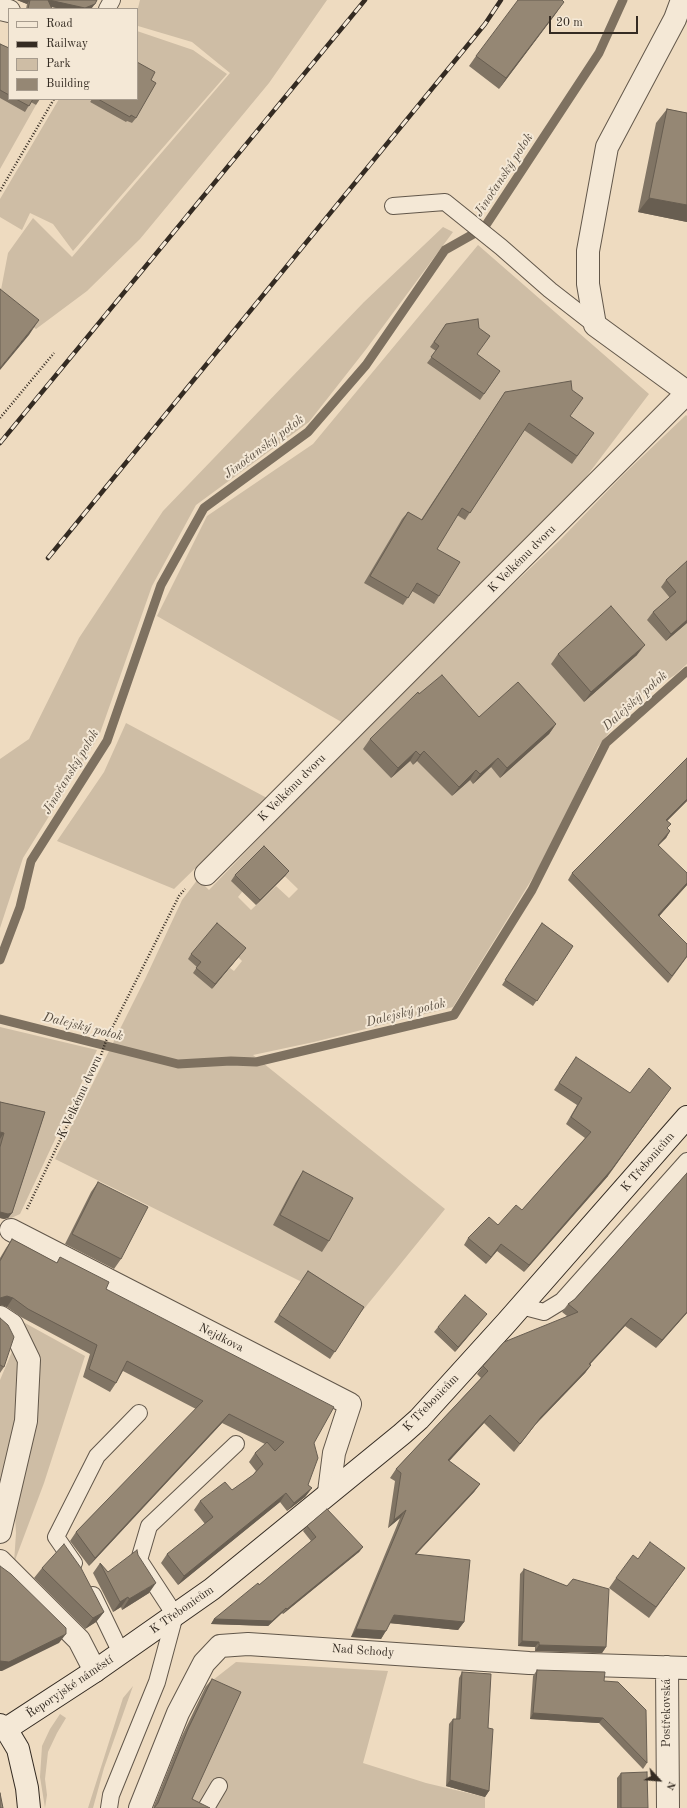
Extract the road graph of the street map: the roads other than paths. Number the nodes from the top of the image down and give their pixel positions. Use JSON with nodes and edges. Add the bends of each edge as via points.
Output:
{"nodes":[{"id":1,"x":682,"y":0,"type":"edge"},
{"id":2,"x":393,"y":206,"type":"dead end"},
{"id":3,"x":595,"y":325,"type":"junction"},
{"id":4,"x":687,"y":392,"type":"edge"},
{"id":5,"x":206,"y":874,"type":"road end"},
{"id":6,"x":687,"y":1117,"type":"edge"},
{"id":7,"x":687,"y":1161,"type":"edge"},
{"id":8,"x":11,"y":1230,"type":"road end"},
{"id":9,"x":522,"y":1306,"type":"junction"},
{"id":10,"x":0,"y":1317,"type":"edge"},
{"id":11,"x":139,"y":1413,"type":"dead end"},
{"id":12,"x":236,"y":1444,"type":"dead end"},
{"id":13,"x":329,"y":1492,"type":"junction"},
{"id":14,"x":0,"y":1532,"type":"edge"},
{"id":15,"x":0,"y":1562,"type":"edge"},
{"id":16,"x":175,"y":1616,"type":"junction"},
{"id":17,"x":127,"y":1648,"type":"junction"},
{"id":18,"x":677,"y":1667,"type":"edge"},
{"id":19,"x":95,"y":1671,"type":"junction"},
{"id":20,"x":3,"y":1727,"type":"edge"},
{"id":21,"x":219,"y":1786,"type":"dead end"},
{"id":22,"x":29,"y":1808,"type":"edge"},
{"id":23,"x":110,"y":1808,"type":"edge"},
{"id":24,"x":140,"y":1808,"type":"edge"},
{"id":25,"x":206,"y":1808,"type":"edge"},
{"id":26,"x":668,"y":1808,"type":"edge"}],
"edges":[{"from":1,"to":3,"type":"street","via":[[675,19],[606,147],[588,251],[588,284]]},
{"from":2,"to":3,"type":"lane","via":[[445,202]]},
{"from":3,"to":4,"type":"street"},
{"from":4,"to":5,"type":"street","name":"K Velkému dvoru"},
{"from":6,"to":9,"type":"street","name":"K Třebonicům"},
{"from":7,"to":9,"type":"lane","via":[[562,1300],[544,1312]]},
{"from":8,"to":13,"type":"street","name":"Nejdkova","via":[[350,1404],[334,1454]]},
{"from":9,"to":13,"type":"street","name":"K Třebonicům","via":[[419,1418]]},
{"from":10,"to":14,"type":"street","via":[[12,1325],[30,1360],[26,1421]]},
{"from":11,"to":17,"type":"lane","via":[[97,1456],[56,1537],[83,1576],[108,1624]]},
{"from":12,"to":16,"type":"lane","via":[[149,1526],[139,1560]]},
{"from":13,"to":16,"type":"street","name":"K Třebonicům","via":[[212,1589]]},
{"from":15,"to":19,"type":"street","via":[[79,1640]]},
{"from":16,"to":17,"type":"street","name":"K Třebonicům"},
{"from":16,"to":23,"type":"lane","via":[[157,1682],[111,1795]]},
{"from":17,"to":19,"type":"street","name":"Řeporyjské náměstí"},
{"from":18,"to":24,"type":"street","name":"Nad Schody","via":[[529,1663],[248,1644],[220,1646],[204,1663],[178,1713]]},
{"from":18,"to":26,"type":"street","name":"Postřekovská"},
{"from":19,"to":20,"type":"street","name":"Řeporyjské náměstí"},
{"from":20,"to":22,"type":"street","name":"Řeporyjské náměstí","via":[[18,1749]]},
{"from":21,"to":25,"type":"lane"}]}
